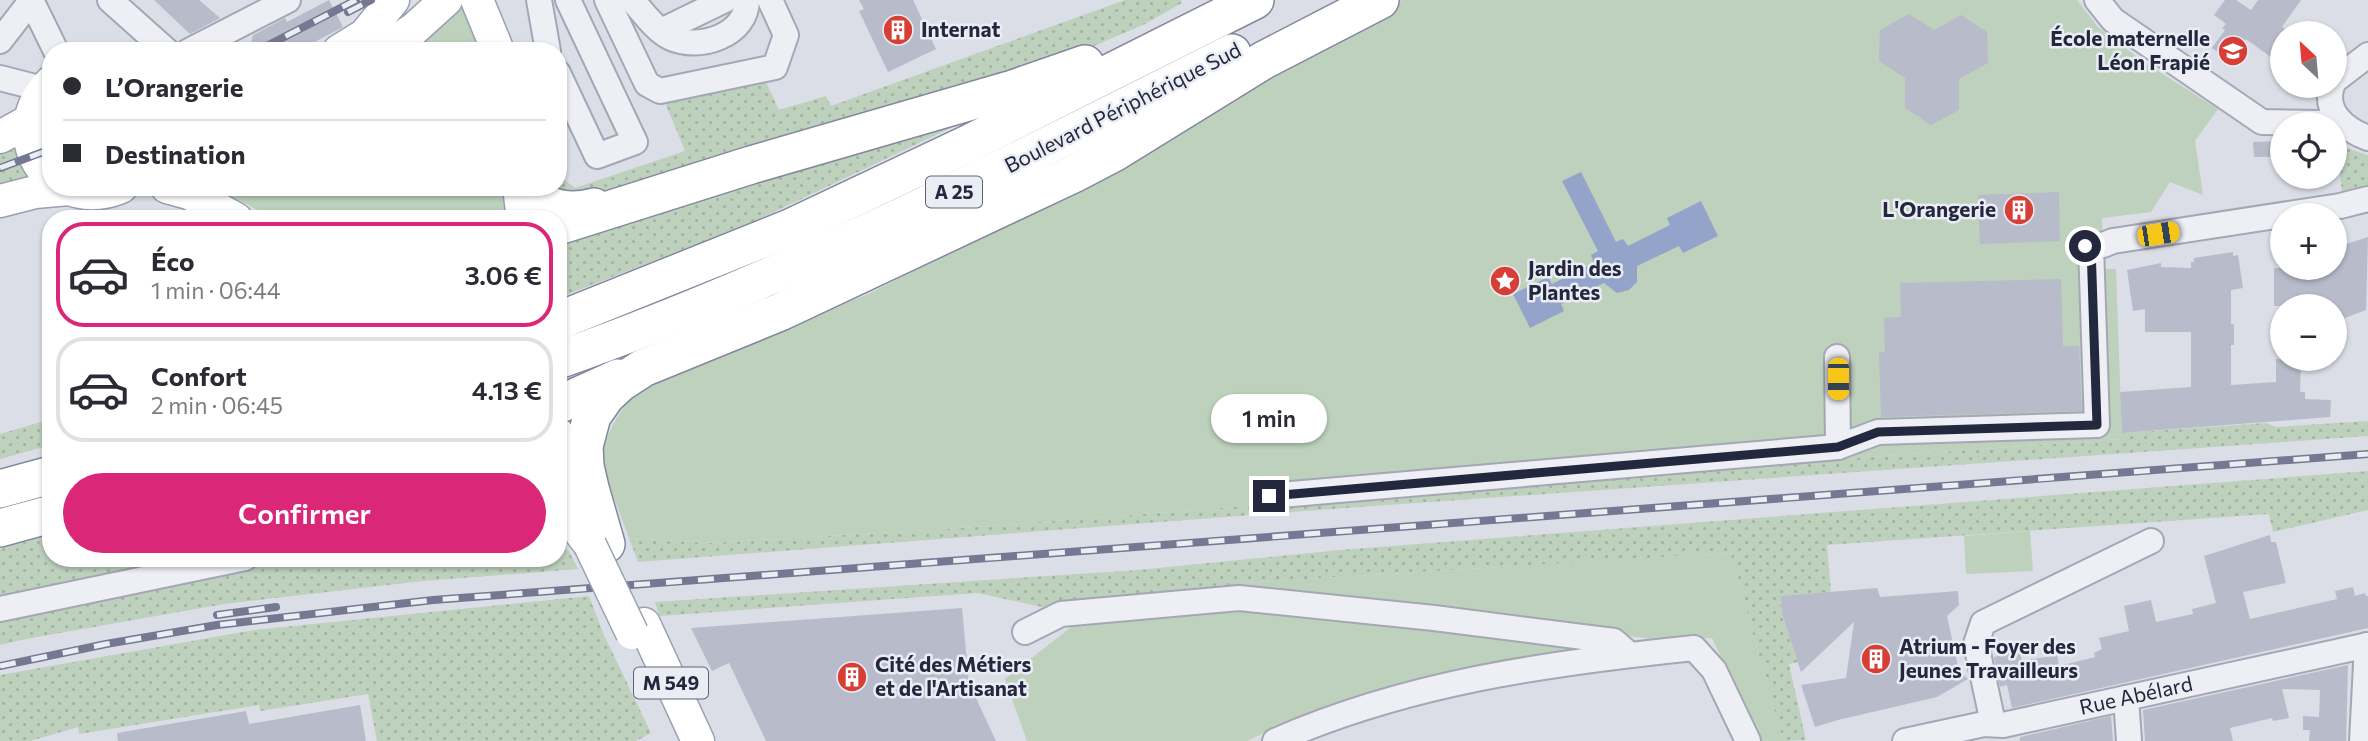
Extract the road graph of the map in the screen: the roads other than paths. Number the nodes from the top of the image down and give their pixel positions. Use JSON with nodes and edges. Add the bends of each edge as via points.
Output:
{"nodes":[{"id":1,"x":32,"y":0,"type":"edge"},
{"id":2,"x":110,"y":0,"type":"edge"},
{"id":3,"x":288,"y":0,"type":"edge"},
{"id":4,"x":402,"y":0,"type":"edge"},
{"id":5,"x":446,"y":0,"type":"edge"},
{"id":6,"x":477,"y":0,"type":"edge"},
{"id":7,"x":496,"y":0,"type":"edge"},
{"id":8,"x":539,"y":0,"type":"edge"},
{"id":9,"x":568,"y":0,"type":"edge"},
{"id":10,"x":607,"y":0,"type":"edge"},
{"id":11,"x":632,"y":0,"type":"edge"},
{"id":12,"x":725,"y":0,"type":"edge"},
{"id":13,"x":747,"y":0,"type":"edge"},
{"id":14,"x":770,"y":0,"type":"edge"},
{"id":15,"x":1214,"y":0,"type":"edge"},
{"id":16,"x":1255,"y":0,"type":"edge"},
{"id":17,"x":1338,"y":0,"type":"edge"},
{"id":18,"x":1380,"y":0,"type":"edge"},
{"id":19,"x":2096,"y":0,"type":"edge"},
{"id":20,"x":384,"y":24,"type":"edge"},
{"id":21,"x":661,"y":31,"type":"junction"},
{"id":22,"x":0,"y":41,"type":"edge"},
{"id":23,"x":52,"y":42,"type":"edge"},
{"id":24,"x":157,"y":42,"type":"edge"},
{"id":25,"x":206,"y":42,"type":"edge"},
{"id":26,"x":354,"y":42,"type":"edge"},
{"id":27,"x":495,"y":42,"type":"edge"},
{"id":28,"x":498,"y":42,"type":"edge"},
{"id":29,"x":546,"y":42,"type":"edge"},
{"id":30,"x":2368,"y":55,"type":"edge"},
{"id":31,"x":2347,"y":71,"type":"edge"},
{"id":32,"x":0,"y":78,"type":"edge"},
{"id":33,"x":42,"y":85,"type":"edge"},
{"id":34,"x":567,"y":91,"type":"edge"},
{"id":35,"x":42,"y":93,"type":"edge"},
{"id":36,"x":29,"y":121,"type":"junction"},
{"id":37,"x":2270,"y":122,"type":"edge"},
{"id":38,"x":2347,"y":126,"type":"edge"},
{"id":39,"x":0,"y":137,"type":"edge"},
{"id":40,"x":2368,"y":138,"type":"edge"},
{"id":41,"x":751,"y":165,"type":"junction"},
{"id":42,"x":42,"y":169,"type":"edge"},
{"id":43,"x":42,"y":190,"type":"edge"},
{"id":44,"x":194,"y":196,"type":"edge"},
{"id":45,"x":535,"y":196,"type":"edge"},
{"id":46,"x":2368,"y":199,"type":"edge"},
{"id":47,"x":0,"y":201,"type":"edge"},
{"id":48,"x":220,"y":210,"type":"edge"},
{"id":49,"x":567,"y":223,"type":"edge"},
{"id":50,"x":567,"y":318,"type":"edge"},
{"id":51,"x":567,"y":356,"type":"edge"},
{"id":52,"x":1838,"y":356,"type":"dead end"},
{"id":53,"x":643,"y":368,"type":"junction"},
{"id":54,"x":567,"y":401,"type":"edge"},
{"id":55,"x":1838,"y":447,"type":"junction"},
{"id":56,"x":567,"y":459,"type":"edge"},
{"id":57,"x":42,"y":477,"type":"edge"},
{"id":58,"x":0,"y":489,"type":"edge"},
{"id":59,"x":1269,"y":496,"type":"dead end"},
{"id":60,"x":567,"y":512,"type":"edge"},
{"id":61,"x":42,"y":516,"type":"edge"},
{"id":62,"x":0,"y":528,"type":"edge"},
{"id":63,"x":2151,"y":541,"type":"dead end"},
{"id":64,"x":598,"y":545,"type":"junction"},
{"id":65,"x":202,"y":567,"type":"edge"},
{"id":66,"x":0,"y":609,"type":"edge"},
{"id":67,"x":638,"y":629,"type":"junction"},
{"id":68,"x":1025,"y":632,"type":"dead end"},
{"id":69,"x":2367,"y":645,"type":"edge"},
{"id":70,"x":1630,"y":654,"type":"junction"},
{"id":71,"x":2126,"y":698,"type":"junction"},
{"id":72,"x":2000,"y":730,"type":"edge"},
{"id":73,"x":680,"y":741,"type":"edge"},
{"id":74,"x":698,"y":741,"type":"edge"},
{"id":75,"x":1275,"y":741,"type":"edge"},
{"id":76,"x":1748,"y":741,"type":"edge"},
{"id":77,"x":1905,"y":741,"type":"edge"},
{"id":78,"x":2129,"y":741,"type":"edge"},
{"id":79,"x":2362,"y":741,"type":"edge"}],
"edges":[{"from":1,"to":22,"type":"street"},
{"from":1,"to":23,"type":"street"},
{"from":2,"to":24,"type":"street"},
{"from":3,"to":25,"type":"street"},
{"from":4,"to":20,"type":"main road"},
{"from":5,"to":20,"type":"main road","via":[[414,29]]},
{"from":6,"to":27,"type":"main road"},
{"from":7,"to":28,"type":"main road"},
{"from":8,"to":29,"type":"street"},
{"from":9,"to":34,"type":"street","via":[[635,142],[597,156]]},
{"from":10,"to":14,"type":"street","via":[[647,84],[660,91],[775,67],[786,35]]},
{"from":11,"to":21,"type":"street"},
{"from":12,"to":21,"type":"street"},
{"from":13,"to":21,"type":"street","via":[[738,25],[723,37],[692,43]]},
{"from":15,"to":41,"type":"highway","via":[[1067,71]]},
{"from":16,"to":50,"type":"highway","name":"Boulevard Périphérique Sud","number":"A 25","via":[[800,223]]},
{"from":17,"to":51,"type":"highway","name":"Boulevard Périphérique Sud","number":"A 25","via":[[890,223],[722,297]]},
{"from":18,"to":53,"type":"highway","via":[[1264,60],[1073,174],[780,312]]},
{"from":19,"to":37,"type":"street","via":[[2113,20],[2262,122]]},
{"from":20,"to":26,"type":"main road"},
{"from":30,"to":31,"type":"street"},
{"from":32,"to":33,"type":"street"},
{"from":35,"to":36,"type":"main road"},
{"from":36,"to":39,"type":"main road"},
{"from":36,"to":42,"type":"main road","via":[[32,149]]},
{"from":38,"to":40,"type":"street"},
{"from":41,"to":45,"type":"highway","via":[[575,210],[549,206]]},
{"from":41,"to":49,"type":"highway"},
{"from":43,"to":47,"type":"main road"},
{"from":44,"to":48,"type":"main road"},
{"from":46,"to":55,"type":"street","via":[[2097,244],[2097,425],[1878,432]]},
{"from":52,"to":55,"type":"street"},
{"from":53,"to":54,"type":"highway"},
{"from":53,"to":64,"type":"highway","via":[[606,396],[585,439]]},
{"from":55,"to":59,"type":"street"},
{"from":56,"to":64,"type":"main road","number":"M 549"},
{"from":57,"to":58,"type":"highway"},
{"from":60,"to":64,"type":"main road","number":"M 549"},
{"from":61,"to":62,"type":"highway"},
{"from":63,"to":72,"type":"street","via":[[1983,623],[1976,645]]},
{"from":64,"to":67,"type":"main road","number":"M 549"},
{"from":65,"to":66,"type":"street"},
{"from":67,"to":73,"type":"main road","number":"M 549"},
{"from":67,"to":74,"type":"main road","number":"M 549"},
{"from":68,"to":70,"type":"street","via":[[1061,614],[1239,598],[1614,640]]},
{"from":69,"to":71,"type":"street","name":"Rue Abélard"},
{"from":69,"to":79,"type":"street"},
{"from":70,"to":75,"type":"street","via":[[1473,678],[1402,696]]},
{"from":70,"to":76,"type":"street","via":[[1694,648],[1714,670]]},
{"from":71,"to":72,"type":"street","name":"Rue Abélard"},
{"from":71,"to":78,"type":"street"},
{"from":72,"to":77,"type":"street","name":"Rue Abélard"}]}
